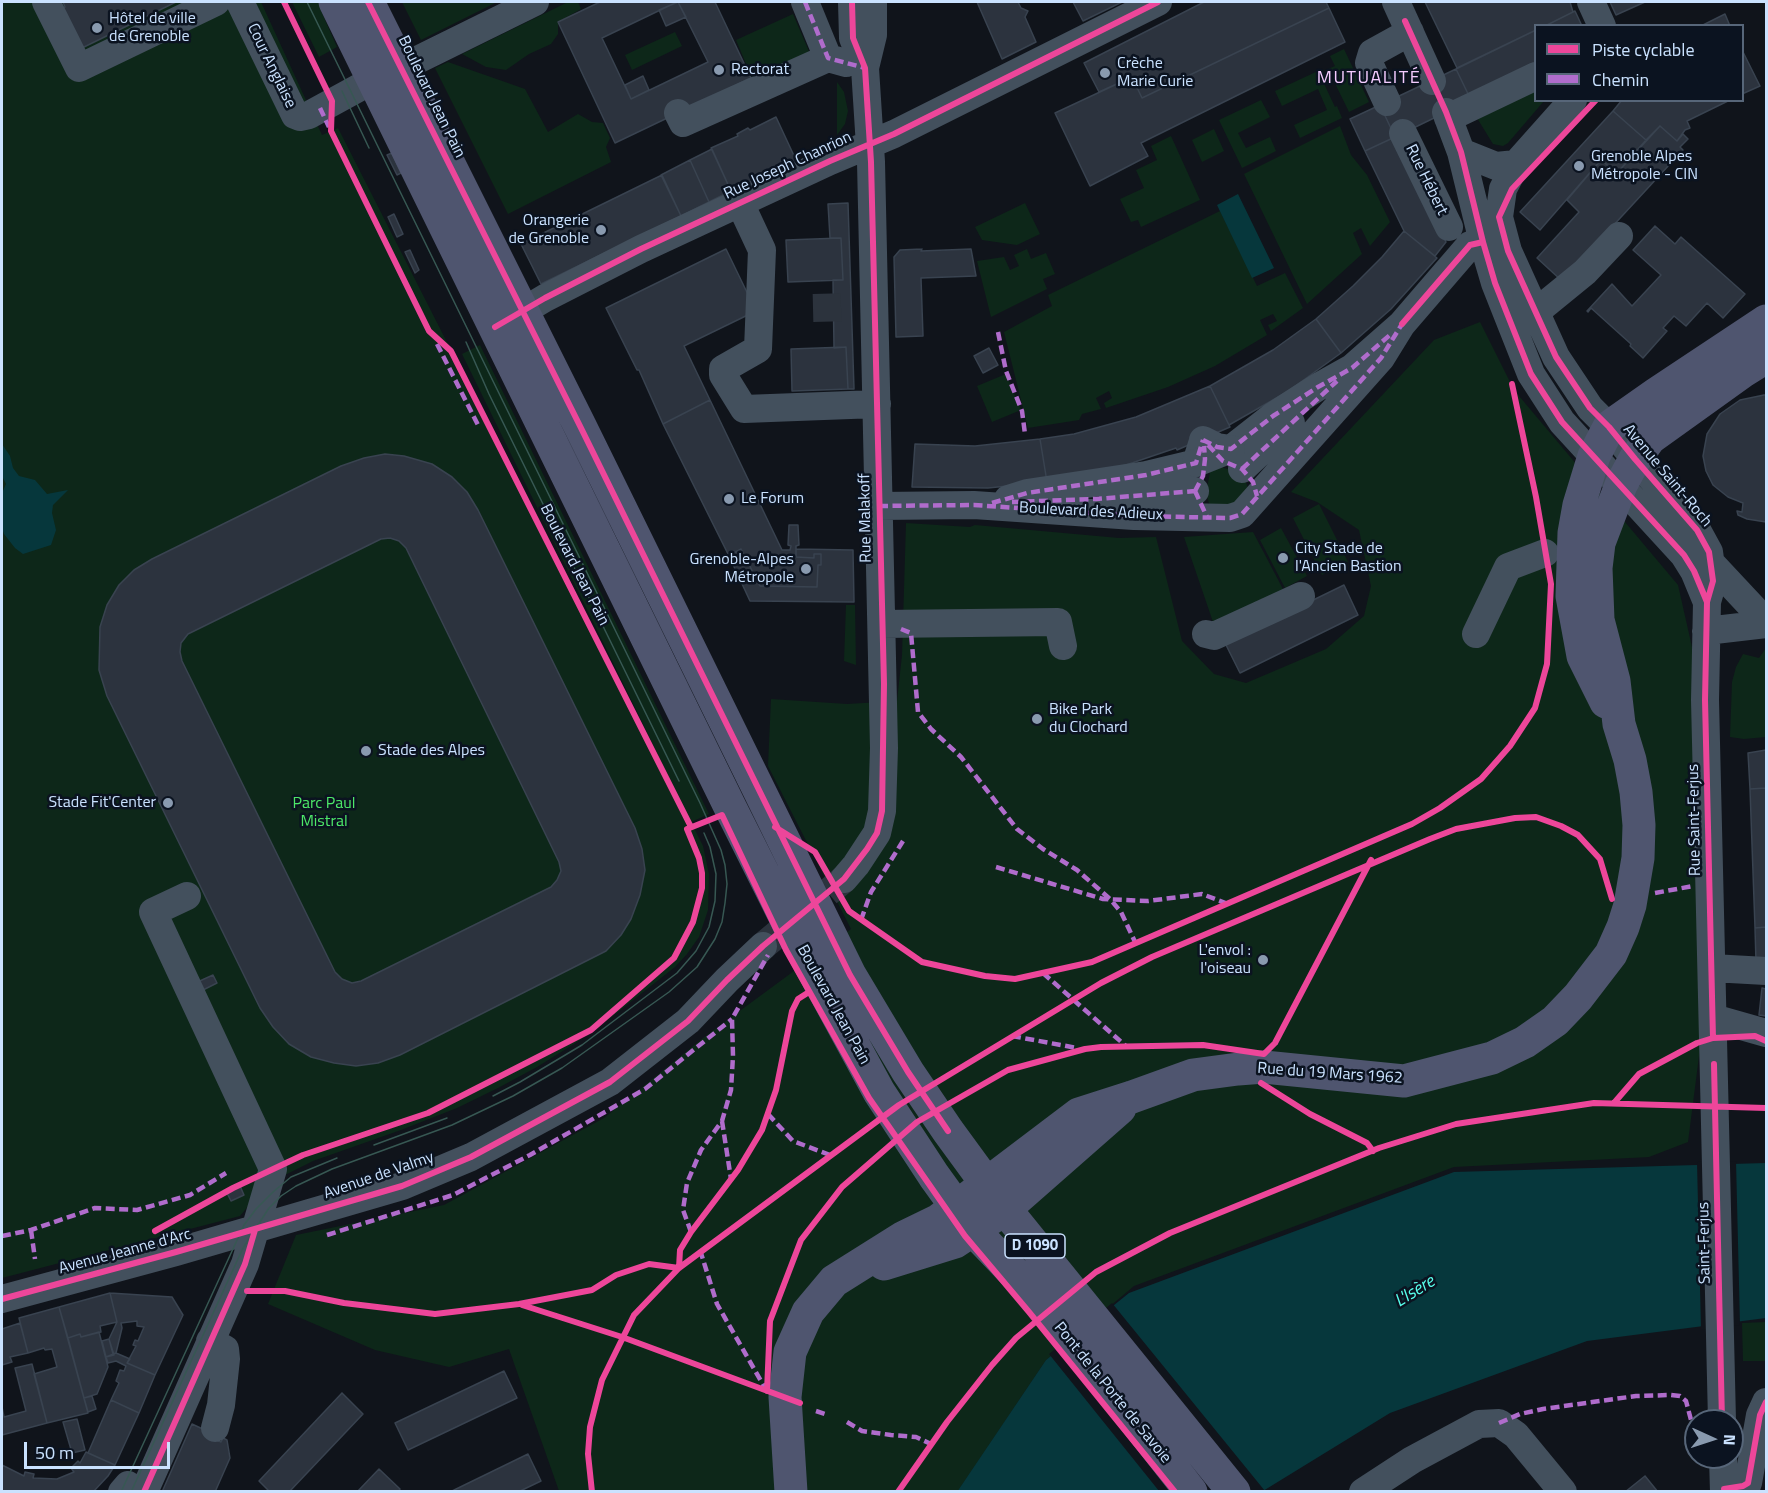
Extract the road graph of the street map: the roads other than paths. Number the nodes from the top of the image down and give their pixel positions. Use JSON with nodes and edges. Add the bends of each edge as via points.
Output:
{"nodes":[{"id":1,"x":46,"y":2,"type":"edge"},
{"id":2,"x":216,"y":2,"type":"edge"},
{"id":3,"x":240,"y":2,"type":"edge"},
{"id":4,"x":335,"y":2,"type":"edge"},
{"id":5,"x":368,"y":2,"type":"edge"},
{"id":6,"x":535,"y":2,"type":"edge"},
{"id":7,"x":805,"y":2,"type":"edge"},
{"id":8,"x":852,"y":2,"type":"edge"},
{"id":9,"x":873,"y":2,"type":"edge"},
{"id":10,"x":1158,"y":2,"type":"edge"},
{"id":11,"x":1396,"y":2,"type":"edge"},
{"id":12,"x":1591,"y":2,"type":"edge"},
{"id":13,"x":1601,"y":24,"type":"edge"},
{"id":14,"x":1410,"y":32,"type":"junction"},
{"id":15,"x":828,"y":58,"type":"junction"},
{"id":16,"x":865,"y":68,"type":"junction"},
{"id":17,"x":387,"y":74,"type":"junction"},
{"id":18,"x":1534,"y":77,"type":"edge"},
{"id":19,"x":1432,"y":81,"type":"dead end"},
{"id":20,"x":1387,"y":102,"type":"dead end"},
{"id":21,"x":1572,"y":102,"type":"edge"},
{"id":22,"x":678,"y":113,"type":"dead end"},
{"id":23,"x":1403,"y":133,"type":"dead end"},
{"id":24,"x":870,"y":144,"type":"junction"},
{"id":25,"x":1461,"y":152,"type":"junction"},
{"id":26,"x":1516,"y":164,"type":"junction"},
{"id":27,"x":740,"y":203,"type":"junction"},
{"id":28,"x":1449,"y":227,"type":"dead end"},
{"id":29,"x":1619,"y":236,"type":"dead end"},
{"id":30,"x":1495,"y":247,"type":"junction"},
{"id":31,"x":1536,"y":312,"type":"junction"},
{"id":32,"x":509,"y":319,"type":"junction"},
{"id":33,"x":1767,"y":321,"type":"edge"},
{"id":34,"x":1402,"y":324,"type":"junction"},
{"id":35,"x":1767,"y":357,"type":"edge"},
{"id":36,"x":877,"y":404,"type":"junction"},
{"id":37,"x":1609,"y":427,"type":"junction"},
{"id":38,"x":1594,"y":456,"type":"junction"},
{"id":39,"x":1237,"y":459,"type":"junction"},
{"id":40,"x":1198,"y":465,"type":"junction"},
{"id":41,"x":1628,"y":472,"type":"junction"},
{"id":42,"x":1257,"y":496,"type":"junction"},
{"id":43,"x":985,"y":504,"type":"junction"},
{"id":44,"x":879,"y":506,"type":"junction"},
{"id":45,"x":1208,"y":518,"type":"junction"},
{"id":46,"x":1545,"y":553,"type":"dead end"},
{"id":47,"x":1711,"y":563,"type":"junction"},
{"id":48,"x":1301,"y":596,"type":"dead end"},
{"id":49,"x":1707,"y":602,"type":"junction"},
{"id":50,"x":1767,"y":623,"type":"edge"},
{"id":51,"x":882,"y":624,"type":"junction"},
{"id":52,"x":1706,"y":632,"type":"junction"},
{"id":53,"x":1206,"y":634,"type":"dead end"},
{"id":54,"x":1476,"y":634,"type":"dead end"},
{"id":55,"x":1063,"y":646,"type":"dead end"},
{"id":56,"x":1619,"y":724,"type":"junction"},
{"id":57,"x":844,"y":879,"type":"tunnel mouth"},
{"id":58,"x":187,"y":896,"type":"dead end"},
{"id":59,"x":763,"y":946,"type":"tunnel mouth"},
{"id":60,"x":1712,"y":968,"type":"junction"},
{"id":61,"x":1767,"y":971,"type":"edge"},
{"id":62,"x":1713,"y":1018,"type":"junction"},
{"id":63,"x":1767,"y":1033,"type":"edge"},
{"id":64,"x":1714,"y":1064,"type":"joint"},
{"id":65,"x":996,"y":1197,"type":"junction"},
{"id":66,"x":965,"y":1218,"type":"junction"},
{"id":67,"x":255,"y":1230,"type":"junction"},
{"id":68,"x":1054,"y":1292,"type":"junction"},
{"id":69,"x":2,"y":1299,"type":"edge"},
{"id":70,"x":210,"y":1341,"type":"junction"},
{"id":71,"x":1767,"y":1402,"type":"edge"},
{"id":72,"x":1722,"y":1409,"type":"edge"},
{"id":73,"x":215,"y":1428,"type":"dead end"},
{"id":74,"x":1723,"y":1469,"type":"edge"},
{"id":75,"x":130,"y":1490,"type":"edge"},
{"id":76,"x":1724,"y":1490,"type":"edge"},
{"id":77,"x":791,"y":1491,"type":"edge"},
{"id":78,"x":1191,"y":1491,"type":"edge"},
{"id":79,"x":1234,"y":1491,"type":"edge"},
{"id":80,"x":1363,"y":1491,"type":"edge"},
{"id":81,"x":1563,"y":1491,"type":"edge"}],
"edges":[{"from":1,"to":2,"type":"street","via":[[79,68]]},
{"from":3,"to":17,"type":"street","name":"Cour Anglaise","via":[[295,115],[309,114]]},
{"from":4,"to":17,"type":"main road","name":"Boulevard Jean Pain","number":"D 1090"},
{"from":5,"to":17,"type":"main road","name":"Boulevard Jean Pain","number":"D 1090"},
{"from":6,"to":17,"type":"street","name":"Cour Anglaise"},
{"from":7,"to":15,"type":"street"},
{"from":8,"to":16,"type":"street","via":[[853,38]]},
{"from":9,"to":16,"type":"street","via":[[873,35]]},
{"from":10,"to":24,"type":"street","name":"Rue Joseph Chanrion"},
{"from":11,"to":14,"type":"street"},
{"from":12,"to":13,"type":"street"},
{"from":14,"to":19,"type":"street"},
{"from":14,"to":20,"type":"street","via":[[1372,53],[1369,63]]},
{"from":15,"to":16,"type":"street"},
{"from":15,"to":22,"type":"street","via":[[683,123]]},
{"from":16,"to":24,"type":"street","name":"Rue Malakoff"},
{"from":17,"to":32,"type":"main road","name":"Boulevard Jean Pain","number":"D 1090"},
{"from":18,"to":25,"type":"street","name":"Rue Hébert","via":[[1447,115]]},
{"from":21,"to":26,"type":"street"},
{"from":23,"to":28,"type":"street","name":"Rue Hébert"},
{"from":24,"to":27,"type":"street","name":"Rue Joseph Chanrion"},
{"from":24,"to":36,"type":"street","name":"Rue Malakoff","via":[[865,307]]},
{"from":25,"to":26,"type":"street","via":[[1496,166]]},
{"from":25,"to":30,"type":"street","name":"Rue Hébert"},
{"from":26,"to":30,"type":"street","name":"Avenue Saint-Roch","via":[[1503,189]]},
{"from":27,"to":32,"type":"street","name":"Rue Joseph Chanrion","via":[[641,249]]},
{"from":27,"to":36,"type":"street","via":[[762,250],[758,350],[723,369],[744,409]]},
{"from":29,"to":31,"type":"street","via":[[1588,275]]},
{"from":30,"to":31,"type":"street","name":"Avenue Saint-Roch"},
{"from":30,"to":34,"type":"street","name":"Boulevard des Adieux","via":[[1470,245]]},
{"from":30,"to":38,"type":"street","name":"Avenue Saint-Roch","via":[[1509,321],[1531,374],[1562,422]]},
{"from":31,"to":37,"type":"street","name":"Avenue Saint-Roch","via":[[1556,357],[1590,408]]},
{"from":32,"to":65,"type":"main road","name":"Boulevard Jean Pain","number":"D 1090","via":[[850,975],[908,1072]]},
{"from":32,"to":66,"type":"main road","name":"Boulevard Jean Pain","number":"D 1090","via":[[731,810],[795,937],[879,1092]]},
{"from":33,"to":37,"type":"main road"},
{"from":34,"to":39,"type":"street","name":"Boulevard des Adieux","via":[[1352,368],[1273,416]]},
{"from":34,"to":42,"type":"street","name":"Boulevard des Adieux","via":[[1381,358]]},
{"from":35,"to":41,"type":"main road","name":"Rue du 19 Mars 1962","via":[[1650,438]]},
{"from":36,"to":44,"type":"street","name":"Rue Malakoff"},
{"from":37,"to":38,"type":"main road","name":"Rue du 19 Mars 1962"},
{"from":37,"to":41,"type":"street","name":"Avenue Saint-Roch"},
{"from":38,"to":41,"type":"street","name":"Avenue Saint-Roch"},
{"from":38,"to":56,"type":"main road","name":"Rue du 19 Mars 1962","via":[[1574,533],[1572,596],[1583,656]]},
{"from":39,"to":40,"type":"street","name":"Boulevard des Adieux","bridge":true},
{"from":39,"to":42,"type":"street","via":[[1253,482]]},
{"from":40,"to":43,"type":"street","name":"Boulevard des Adieux"},
{"from":40,"to":45,"type":"street"},
{"from":41,"to":47,"type":"street","name":"Avenue Saint-Roch","via":[[1697,530]]},
{"from":41,"to":49,"type":"street","name":"Avenue Saint-Roch","via":[[1694,571]]},
{"from":41,"to":56,"type":"main road","name":"Rue du 19 Mars 1962","via":[[1599,543],[1596,568],[1598,620],[1614,681]]},
{"from":42,"to":45,"type":"street","name":"Boulevard des Adieux","via":[[1242,514]]},
{"from":43,"to":44,"type":"street","name":"Boulevard des Adieux"},
{"from":43,"to":45,"type":"street","name":"Boulevard des Adieux"},
{"from":44,"to":51,"type":"street","name":"Rue Malakoff"},
{"from":46,"to":54,"type":"street","via":[[1508,567]]},
{"from":47,"to":49,"type":"street","name":"Avenue Saint-Roch","via":[[1713,581]]},
{"from":47,"to":50,"type":"street","name":"Avenue Saint-Roch"},
{"from":48,"to":53,"type":"street","via":[[1214,636]]},
{"from":49,"to":52,"type":"street","name":"Rue Saint-Ferjus"},
{"from":50,"to":52,"type":"street","name":"Avenue Saint-Roch"},
{"from":51,"to":55,"type":"street","via":[[1058,622]]},
{"from":51,"to":57,"type":"street","name":"Rue Malakoff","via":[[882,811],[872,841]]},
{"from":52,"to":60,"type":"street","name":"Rue Saint-Ferjus"},
{"from":56,"to":65,"type":"main road","name":"Rue du 19 Mars 1962","via":[[1630,760],[1639,825],[1630,905],[1611,954],[1555,1020],[1525,1042],[1492,1058],[1404,1082],[1264,1067],[1193,1075],[1079,1114],[1016,1160]]},
{"from":58,"to":67,"type":"street","via":[[153,912],[273,1169]]},
{"from":59,"to":67,"type":"street","name":"Avenue de Valmy","via":[[688,1021],[610,1082],[471,1157],[402,1186]]},
{"from":60,"to":61,"type":"street"},
{"from":60,"to":62,"type":"street","name":"Rue Saint-Ferjus"},
{"from":62,"to":63,"type":"street"},
{"from":62,"to":64,"type":"street","name":"Rue Saint-Ferjus"},
{"from":64,"to":72,"type":"street","name":"Saint-Ferjus"},
{"from":65,"to":66,"type":"main road","name":"Rue du 19 Mars 1962"},
{"from":65,"to":68,"type":"main road","number":"D 1090"},
{"from":66,"to":68,"type":"main road","number":"D 1090"},
{"from":66,"to":77,"type":"main road","name":"Rue du 19 Mars 1962","via":[[955,1242],[834,1281],[808,1312],[790,1352],[785,1397]]},
{"from":67,"to":69,"type":"street","name":"Avenue Jeanne d'Arc"},
{"from":67,"to":70,"type":"street","via":[[245,1264]]},
{"from":67,"to":75,"type":"street","via":[[232,1261]]},
{"from":68,"to":78,"type":"main road","name":"Pont de la Porte de Savoie","number":"D 1090"},
{"from":68,"to":79,"type":"main road","name":"Pont de la Porte de Savoie","number":"D 1090"},
{"from":70,"to":73,"type":"street","via":[[225,1349],[226,1359]]},
{"from":70,"to":75,"type":"street"},
{"from":71,"to":76,"type":"street","via":[[1760,1415],[1748,1483]]},
{"from":74,"to":76,"type":"street"},
{"from":80,"to":81,"type":"street","via":[[1479,1424],[1499,1423],[1516,1435]]}]}
